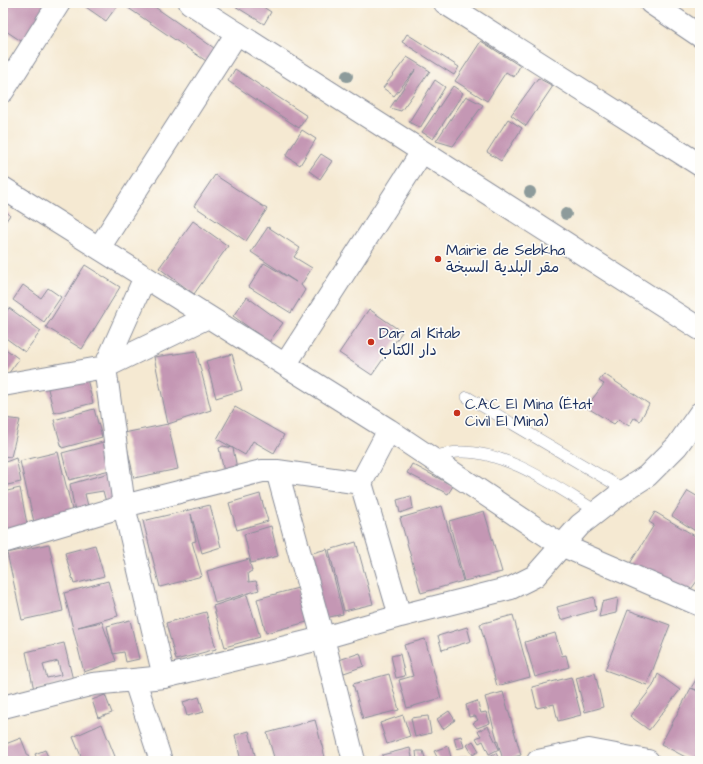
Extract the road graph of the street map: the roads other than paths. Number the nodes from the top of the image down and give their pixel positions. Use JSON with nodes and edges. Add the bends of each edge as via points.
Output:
{"nodes":[{"id":1,"x":59,"y":3,"type":"edge"},
{"id":2,"x":445,"y":3,"type":"edge"},
{"id":3,"x":651,"y":3,"type":"edge"},
{"id":4,"x":203,"y":7,"type":"edge"},
{"id":5,"x":237,"y":33,"type":"junction"},
{"id":6,"x":700,"y":36,"type":"edge"},
{"id":7,"x":3,"y":91,"type":"edge"},
{"id":8,"x":422,"y":152,"type":"junction"},
{"id":9,"x":700,"y":166,"type":"edge"},
{"id":10,"x":3,"y":188,"type":"edge"},
{"id":11,"x":99,"y":248,"type":"junction"},
{"id":12,"x":145,"y":278,"type":"junction"},
{"id":13,"x":208,"y":317,"type":"junction"},
{"id":14,"x":700,"y":329,"type":"edge"},
{"id":15,"x":285,"y":365,"type":"junction"},
{"id":16,"x":105,"y":367,"type":"junction"},
{"id":17,"x":3,"y":385,"type":"edge"},
{"id":18,"x":467,"y":396,"type":"dead end"},
{"id":19,"x":700,"y":413,"type":"edge"},
{"id":20,"x":389,"y":430,"type":"junction"},
{"id":21,"x":430,"y":458,"type":"junction"},
{"id":22,"x":277,"y":471,"type":"junction"},
{"id":23,"x":361,"y":483,"type":"junction"},
{"id":24,"x":625,"y":490,"type":"junction"},
{"id":25,"x":124,"y":506,"type":"junction"},
{"id":26,"x":598,"y":512,"type":"junction"},
{"id":27,"x":3,"y":542,"type":"edge"},
{"id":28,"x":561,"y":545,"type":"junction"},
{"id":29,"x":700,"y":605,"type":"edge"},
{"id":30,"x":400,"y":616,"type":"junction"},
{"id":31,"x":323,"y":638,"type":"junction"},
{"id":32,"x":164,"y":677,"type":"junction"},
{"id":33,"x":135,"y":681,"type":"junction"},
{"id":34,"x":3,"y":705,"type":"edge"},
{"id":35,"x":161,"y":761,"type":"edge"},
{"id":36,"x":354,"y":761,"type":"edge"},
{"id":37,"x":538,"y":761,"type":"edge"},
{"id":38,"x":648,"y":761,"type":"edge"}],
"edges":[{"from":1,"to":7,"type":"street"},
{"from":2,"to":9,"type":"street"},
{"from":3,"to":6,"type":"street"},
{"from":4,"to":5,"type":"street"},
{"from":5,"to":8,"type":"street"},
{"from":5,"to":11,"type":"street"},
{"from":8,"to":14,"type":"street"},
{"from":8,"to":15,"type":"street"},
{"from":10,"to":11,"type":"street"},
{"from":11,"to":12,"type":"street"},
{"from":12,"to":13,"type":"street"},
{"from":12,"to":16,"type":"street"},
{"from":13,"to":15,"type":"street"},
{"from":13,"to":16,"type":"street"},
{"from":15,"to":20,"type":"street"},
{"from":16,"to":17,"type":"street"},
{"from":16,"to":25,"type":"street"},
{"from":18,"to":24,"type":"lane"},
{"from":19,"to":24,"type":"street","via":[[677,446],[652,471]]},
{"from":20,"to":21,"type":"street"},
{"from":20,"to":23,"type":"street"},
{"from":21,"to":26,"type":"lane","via":[[460,452],[495,456]]},
{"from":21,"to":28,"type":"street"},
{"from":22,"to":23,"type":"street"},
{"from":22,"to":25,"type":"street","via":[[262,472]]},
{"from":22,"to":31,"type":"street"},
{"from":23,"to":30,"type":"street"},
{"from":24,"to":26,"type":"street"},
{"from":25,"to":27,"type":"street"},
{"from":25,"to":32,"type":"street"},
{"from":26,"to":28,"type":"street","via":[[580,525]]},
{"from":28,"to":29,"type":"street"},
{"from":28,"to":30,"type":"street","via":[[535,576],[511,588]]},
{"from":30,"to":31,"type":"street"},
{"from":31,"to":32,"type":"street"},
{"from":31,"to":36,"type":"street"},
{"from":32,"to":33,"type":"street"},
{"from":33,"to":34,"type":"street","via":[[92,684]]},
{"from":33,"to":35,"type":"street"},
{"from":37,"to":38,"type":"street","via":[[589,750]]}]}
